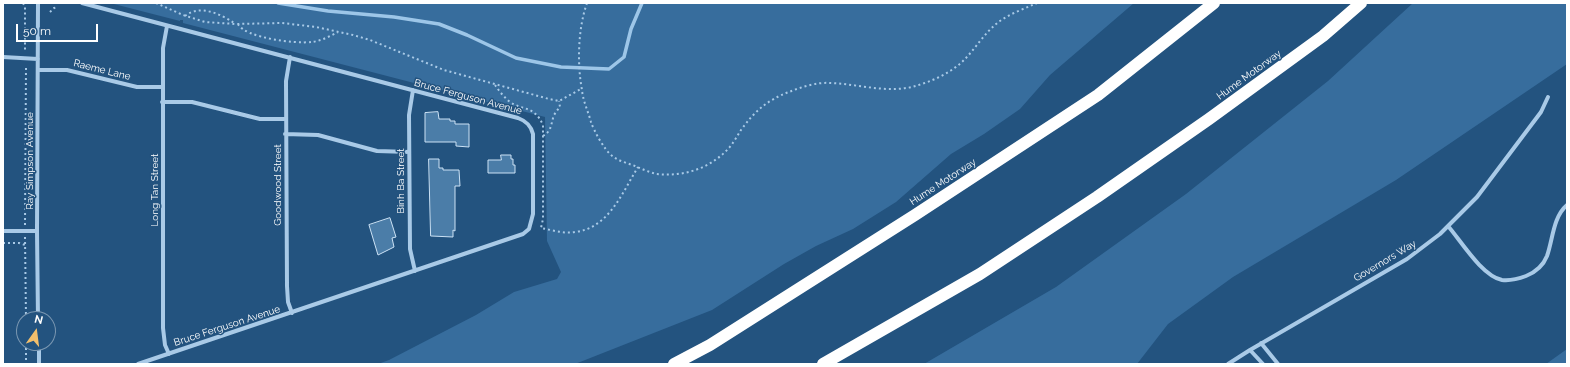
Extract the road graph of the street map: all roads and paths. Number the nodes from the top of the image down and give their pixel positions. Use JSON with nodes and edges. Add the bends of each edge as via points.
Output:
{"nodes":[{"id":1,"x":22,"y":3,"type":"edge"},
{"id":2,"x":38,"y":3,"type":"edge"},
{"id":3,"x":82,"y":3,"type":"edge"},
{"id":4,"x":156,"y":3,"type":"edge"},
{"id":5,"x":587,"y":3,"type":"edge"},
{"id":6,"x":1037,"y":3,"type":"edge"},
{"id":7,"x":1214,"y":3,"type":"edge"},
{"id":8,"x":1361,"y":3,"type":"edge"},
{"id":9,"x":58,"y":7,"type":"dead end"},
{"id":10,"x":50,"y":12,"type":"dead end"},
{"id":11,"x":185,"y":16,"type":"junction"},
{"id":12,"x":236,"y":24,"type":"junction"},
{"id":13,"x":167,"y":26,"type":"junction"},
{"id":14,"x":338,"y":32,"type":"junction"},
{"id":15,"x":3,"y":57,"type":"edge"},
{"id":16,"x":290,"y":57,"type":"junction"},
{"id":17,"x":26,"y":59,"type":"junction"},
{"id":18,"x":38,"y":59,"type":"junction"},
{"id":19,"x":38,"y":70,"type":"junction"},
{"id":20,"x":495,"y":85,"type":"junction"},
{"id":21,"x":163,"y":87,"type":"junction"},
{"id":22,"x":413,"y":90,"type":"junction"},
{"id":23,"x":581,"y":90,"type":"junction"},
{"id":24,"x":1548,"y":97,"type":"dead end"},
{"id":25,"x":560,"y":101,"type":"junction"},
{"id":26,"x":162,"y":102,"type":"junction"},
{"id":27,"x":286,"y":119,"type":"junction"},
{"id":28,"x":286,"y":134,"type":"junction"},
{"id":29,"x":543,"y":136,"type":"junction"},
{"id":30,"x":410,"y":152,"type":"junction"},
{"id":31,"x":638,"y":167,"type":"junction"},
{"id":32,"x":1567,"y":205,"type":"edge"},
{"id":33,"x":26,"y":217,"type":"dead end"},
{"id":34,"x":1448,"y":226,"type":"junction"},
{"id":35,"x":3,"y":231,"type":"edge"},
{"id":36,"x":37,"y":231,"type":"junction"},
{"id":37,"x":3,"y":243,"type":"edge"},
{"id":38,"x":414,"y":271,"type":"junction"},
{"id":39,"x":26,"y":311,"type":"edge"},
{"id":40,"x":38,"y":311,"type":"edge"},
{"id":41,"x":292,"y":313,"type":"junction"},
{"id":42,"x":1261,"y":343,"type":"junction"},
{"id":43,"x":1250,"y":350,"type":"junction"},
{"id":44,"x":26,"y":351,"type":"edge"},
{"id":45,"x":39,"y":351,"type":"edge"},
{"id":46,"x":168,"y":354,"type":"junction"},
{"id":47,"x":26,"y":364,"type":"edge"},
{"id":48,"x":39,"y":364,"type":"edge"},
{"id":49,"x":138,"y":364,"type":"edge"},
{"id":50,"x":674,"y":364,"type":"edge"},
{"id":51,"x":823,"y":364,"type":"edge"},
{"id":52,"x":1228,"y":364,"type":"edge"},
{"id":53,"x":1262,"y":364,"type":"edge"},
{"id":54,"x":1278,"y":364,"type":"edge"}],
"edges":[{"from":1,"to":17,"type":"path","via":[[25,7]]},
{"from":2,"to":18,"type":"street","name":"Ray Simpson Avenue"},
{"from":3,"to":13,"type":"street","name":"Bruce Ferguson Avenue"},
{"from":4,"to":11,"type":"path"},
{"from":5,"to":23,"type":"path","via":[[579,37]]},
{"from":6,"to":31,"type":"path","via":[[996,24],[963,62],[930,81],[892,90],[828,83],[806,86],[769,102],[753,114],[728,149],[699,169],[686,174],[672,175]]},
{"from":7,"to":50,"type":"highway","name":"Hume Motorway","via":[[1098,95],[915,215],[710,345]]},
{"from":8,"to":51,"type":"highway","name":"Hume Motorway","via":[[1323,36],[1097,197],[980,274]]},
{"from":9,"to":10,"type":"path"},
{"from":11,"to":12,"type":"path","via":[[205,22]]},
{"from":11,"to":12,"type":"path","via":[[194,11],[211,12],[224,16]]},
{"from":12,"to":14,"type":"path","via":[[282,23]]},
{"from":12,"to":14,"type":"path","via":[[246,31],[281,41],[312,42]]},
{"from":13,"to":16,"type":"street","name":"Bruce Ferguson Avenue"},
{"from":13,"to":21,"type":"street","name":"Long Tan Street","via":[[163,48]]},
{"from":14,"to":20,"type":"path","via":[[370,40],[444,70]]},
{"from":15,"to":17,"type":"street"},
{"from":16,"to":22,"type":"street","name":"Bruce Ferguson Avenue"},
{"from":16,"to":27,"type":"street","name":"Goodwood Street","via":[[286,81]]},
{"from":17,"to":18,"type":"street"},
{"from":17,"to":33,"type":"path"},
{"from":18,"to":19,"type":"street","name":"Ray Simpson Avenue"},
{"from":19,"to":21,"type":"street","name":"Raeme Lane","via":[[66,70],[137,87]]},
{"from":19,"to":36,"type":"street","name":"Ray Simpson Avenue"},
{"from":20,"to":25,"type":"path"},
{"from":20,"to":29,"type":"path","via":[[511,103],[534,111],[543,124]]},
{"from":21,"to":26,"type":"street","name":"Long Tan Street"},
{"from":22,"to":30,"type":"street","name":"Binh Ba Street","via":[[409,115]]},
{"from":22,"to":38,"type":"street","name":"Bruce Ferguson Avenue","via":[[528,122],[532,129],[533,142],[533,214],[530,229],[523,234]]},
{"from":23,"to":25,"type":"path"},
{"from":23,"to":31,"type":"path","via":[[593,130],[610,154]]},
{"from":24,"to":34,"type":"street","name":"Governors Way","via":[[1541,112],[1498,170],[1477,197]]},
{"from":25,"to":29,"type":"path","via":[[551,127]]},
{"from":26,"to":27,"type":"street","via":[[192,102],[260,119]]},
{"from":26,"to":46,"type":"street","name":"Long Tan Street","via":[[164,328]]},
{"from":27,"to":28,"type":"street","name":"Goodwood Street"},
{"from":28,"to":30,"type":"street","via":[[318,135],[377,150]]},
{"from":28,"to":41,"type":"street","name":"Goodwood Street","via":[[286,286]]},
{"from":29,"to":31,"type":"path","via":[[541,228],[561,232],[582,231],[597,225],[608,215]]},
{"from":30,"to":38,"type":"street","name":"Binh Ba Street","via":[[410,249]]},
{"from":32,"to":34,"type":"street","via":[[1559,214],[1543,264],[1534,272],[1516,280],[1502,280],[1486,271]]},
{"from":34,"to":42,"type":"street","name":"Governors Way","via":[[1407,259]]},
{"from":35,"to":36,"type":"street"},
{"from":36,"to":40,"type":"street","name":"Ray Simpson Avenue"},
{"from":37,"to":39,"type":"path","via":[[25,245]]},
{"from":38,"to":41,"type":"street","name":"Bruce Ferguson Avenue"},
{"from":41,"to":46,"type":"street","name":"Bruce Ferguson Avenue"},
{"from":42,"to":43,"type":"street","name":"Governors Way"},
{"from":42,"to":54,"type":"street"},
{"from":43,"to":52,"type":"street","name":"Governors Way"},
{"from":43,"to":53,"type":"street"},
{"from":44,"to":47,"type":"path"},
{"from":45,"to":48,"type":"street"},
{"from":46,"to":49,"type":"street","name":"Bruce Ferguson Avenue"}]}
